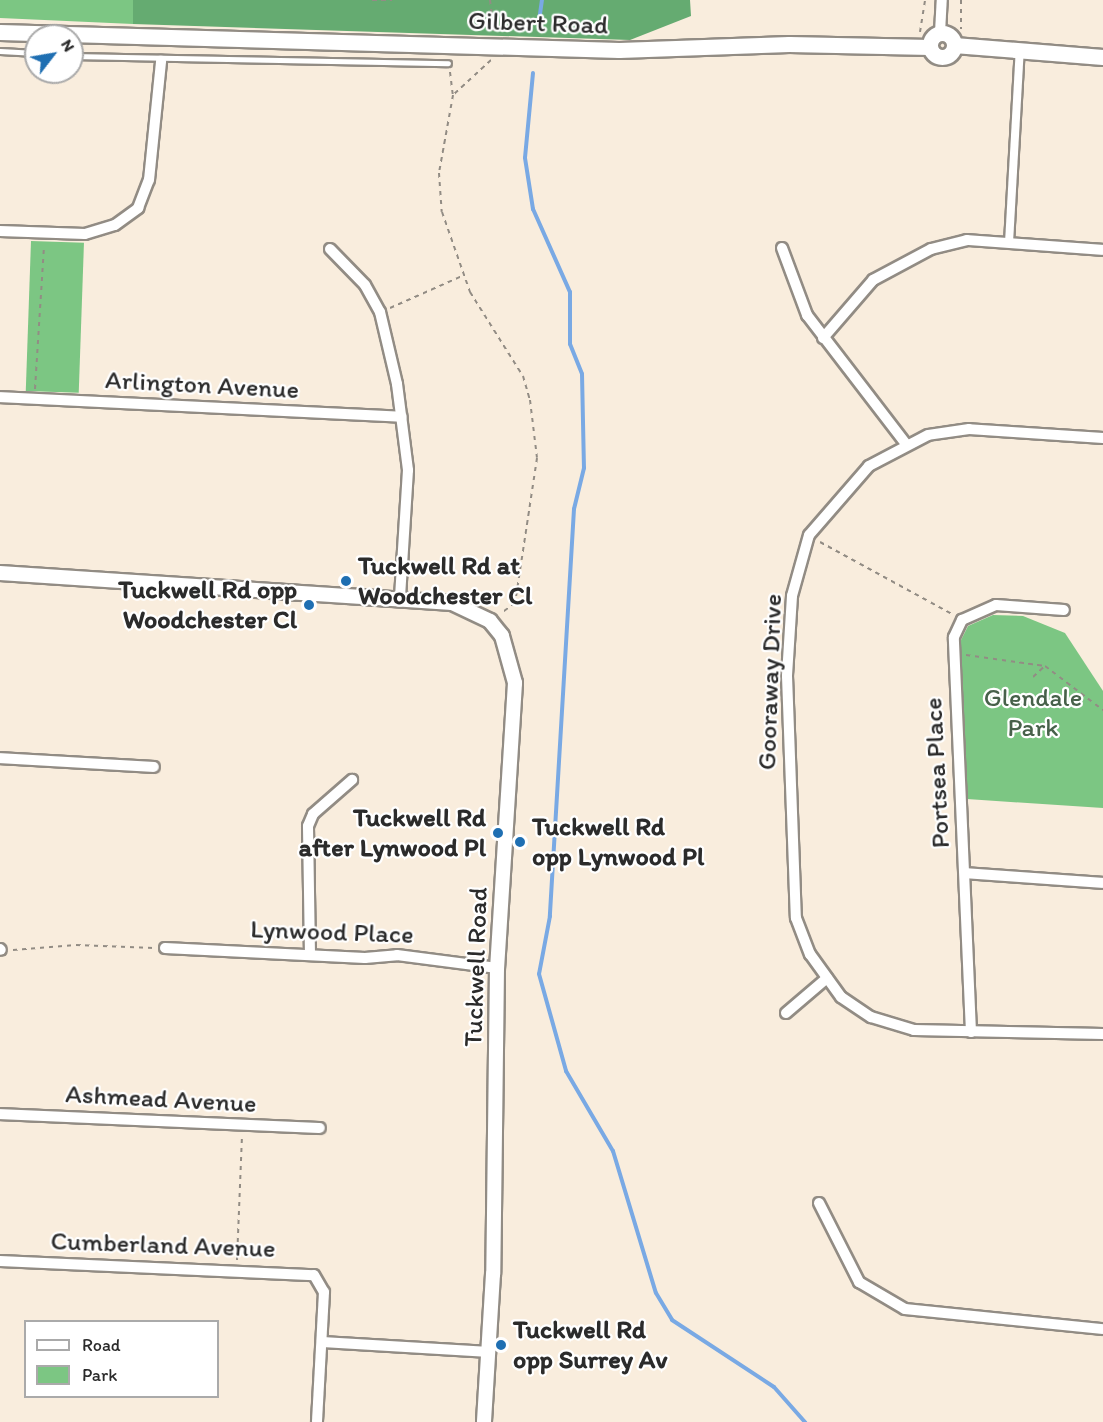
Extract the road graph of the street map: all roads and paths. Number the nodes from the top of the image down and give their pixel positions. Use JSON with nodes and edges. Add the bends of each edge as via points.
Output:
{"nodes":[{"id":1,"x":372,"y":0,"type":"edge"},
{"id":2,"x":392,"y":0,"type":"edge"},
{"id":3,"x":490,"y":0,"type":"edge"},
{"id":4,"x":926,"y":0,"type":"edge"},
{"id":5,"x":942,"y":0,"type":"edge"},
{"id":6,"x":961,"y":0,"type":"edge"},
{"id":7,"x":961,"y":29,"type":"dead end"},
{"id":8,"x":0,"y":32,"type":"edge"},
{"id":9,"x":940,"y":33,"type":"junction"},
{"id":10,"x":494,"y":34,"type":"dead end"},
{"id":11,"x":954,"y":45,"type":"junction"},
{"id":12,"x":926,"y":47,"type":"junction"},
{"id":13,"x":1020,"y":50,"type":"junction"},
{"id":14,"x":0,"y":51,"type":"edge"},
{"id":15,"x":24,"y":53,"type":"edge"},
{"id":16,"x":84,"y":57,"type":"edge"},
{"id":17,"x":1103,"y":57,"type":"edge"},
{"id":18,"x":492,"y":58,"type":"dead end"},
{"id":19,"x":161,"y":61,"type":"junction"},
{"id":20,"x":448,"y":63,"type":"joint"},
{"id":21,"x":453,"y":95,"type":"junction"},
{"id":22,"x":0,"y":231,"type":"edge"},
{"id":23,"x":45,"y":233,"type":"junction"},
{"id":24,"x":1009,"y":243,"type":"junction"},
{"id":25,"x":782,"y":248,"type":"dead end"},
{"id":26,"x":330,"y":249,"type":"dead end"},
{"id":27,"x":1103,"y":250,"type":"edge"},
{"id":28,"x":464,"y":275,"type":"junction"},
{"id":29,"x":380,"y":312,"type":"junction"},
{"id":30,"x":823,"y":338,"type":"junction"},
{"id":31,"x":0,"y":397,"type":"edge"},
{"id":32,"x":34,"y":399,"type":"junction"},
{"id":33,"x":402,"y":417,"type":"junction"},
{"id":34,"x":1103,"y":438,"type":"edge"},
{"id":35,"x":906,"y":444,"type":"junction"},
{"id":36,"x":809,"y":536,"type":"junction"},
{"id":37,"x":0,"y":573,"type":"edge"},
{"id":38,"x":400,"y":598,"type":"junction"},
{"id":39,"x":1064,"y":610,"type":"dead end"},
{"id":40,"x":962,"y":620,"type":"junction"},
{"id":41,"x":490,"y":621,"type":"junction"},
{"id":42,"x":953,"y":653,"type":"junction"},
{"id":43,"x":1046,"y":666,"type":"junction"},
{"id":44,"x":1033,"y":677,"type":"dead end"},
{"id":45,"x":1103,"y":710,"type":"edge"},
{"id":46,"x":0,"y":758,"type":"edge"},
{"id":47,"x":154,"y":767,"type":"dead end"},
{"id":48,"x":352,"y":780,"type":"dead end"},
{"id":49,"x":965,"y":873,"type":"junction"},
{"id":50,"x":1103,"y":883,"type":"edge"},
{"id":51,"x":165,"y":948,"type":"joint"},
{"id":52,"x":1,"y":950,"type":"edge"},
{"id":53,"x":310,"y":955,"type":"junction"},
{"id":54,"x":497,"y":968,"type":"junction"},
{"id":55,"x":827,"y":978,"type":"junction"},
{"id":56,"x":786,"y":1013,"type":"dead end"},
{"id":57,"x":971,"y":1032,"type":"junction"},
{"id":58,"x":1103,"y":1034,"type":"edge"},
{"id":59,"x":0,"y":1114,"type":"edge"},
{"id":60,"x":242,"y":1125,"type":"junction"},
{"id":61,"x":320,"y":1128,"type":"dead end"},
{"id":62,"x":819,"y":1203,"type":"dead end"},
{"id":63,"x":0,"y":1261,"type":"edge"},
{"id":64,"x":237,"y":1269,"type":"junction"},
{"id":65,"x":1103,"y":1329,"type":"edge"},
{"id":66,"x":323,"y":1342,"type":"junction"},
{"id":67,"x":489,"y":1352,"type":"junction"},
{"id":68,"x":317,"y":1422,"type":"edge"},
{"id":69,"x":484,"y":1422,"type":"edge"}],
"edges":[{"from":1,"to":2,"type":"path"},
{"from":3,"to":10,"type":"path","via":[[496,20]]},
{"from":4,"to":12,"type":"path"},
{"from":5,"to":9,"type":"street"},
{"from":6,"to":7,"type":"path"},
{"from":8,"to":12,"type":"main road","name":"Gilbert Road","via":[[619,50]]},
{"from":9,"to":11,"type":"main road"},
{"from":9,"to":12,"type":"main road"},
{"from":11,"to":12,"type":"main road","name":"Gilbert Road","via":[[944,57]]},
{"from":11,"to":13,"type":"main road"},
{"from":13,"to":17,"type":"main road"},
{"from":13,"to":24,"type":"street"},
{"from":14,"to":15,"type":"lane"},
{"from":16,"to":19,"type":"lane","name":"Gilbert Road"},
{"from":18,"to":21,"type":"path"},
{"from":19,"to":20,"type":"lane","name":"Gilbert Road"},
{"from":19,"to":23,"type":"street","via":[[149,180],[138,208],[115,225],[85,234]]},
{"from":20,"to":21,"type":"path"},
{"from":21,"to":28,"type":"path","via":[[439,173],[442,212]]},
{"from":22,"to":23,"type":"street"},
{"from":23,"to":32,"type":"path"},
{"from":24,"to":27,"type":"street"},
{"from":24,"to":30,"type":"street","via":[[967,240],[892,268],[873,280]]},
{"from":25,"to":30,"type":"street","via":[[807,315]]},
{"from":26,"to":29,"type":"street","via":[[365,285]]},
{"from":28,"to":29,"type":"path"},
{"from":28,"to":41,"type":"path","via":[[492,335],[523,376],[537,458],[515,603]]},
{"from":29,"to":33,"type":"street"},
{"from":30,"to":35,"type":"street"},
{"from":31,"to":32,"type":"street","name":"Arlington Avenue"},
{"from":32,"to":33,"type":"street","name":"Arlington Avenue"},
{"from":33,"to":38,"type":"street","via":[[408,470]]},
{"from":34,"to":35,"type":"street","name":"Gooraway Drive","via":[[969,429]]},
{"from":35,"to":36,"type":"street","name":"Gooraway Drive","via":[[868,466]]},
{"from":36,"to":40,"type":"path"},
{"from":36,"to":55,"type":"street","name":"Gooraway Drive","via":[[791,608],[789,830],[796,918]]},
{"from":37,"to":38,"type":"street"},
{"from":38,"to":41,"type":"street","via":[[452,603]]},
{"from":39,"to":40,"type":"street","via":[[996,605]]},
{"from":40,"to":42,"type":"street","name":"Portsea Place"},
{"from":41,"to":54,"type":"street","name":"Tuckwell Road","via":[[512,659],[515,683]]},
{"from":42,"to":43,"type":"path"},
{"from":42,"to":49,"type":"street","name":"Portsea Place"},
{"from":43,"to":44,"type":"path"},
{"from":43,"to":45,"type":"path"},
{"from":46,"to":47,"type":"street"},
{"from":48,"to":53,"type":"street","via":[[313,814],[308,826]]},
{"from":49,"to":50,"type":"street"},
{"from":49,"to":57,"type":"street","name":"Portsea Place"},
{"from":51,"to":52,"type":"path","via":[[76,945]]},
{"from":51,"to":53,"type":"street","name":"Lynwood Place"},
{"from":53,"to":54,"type":"street","name":"Lynwood Place","via":[[397,955]]},
{"from":54,"to":67,"type":"street","name":"Tuckwell Road"},
{"from":55,"to":56,"type":"street"},
{"from":55,"to":57,"type":"street","name":"Gooraway Drive","via":[[841,997],[871,1017],[914,1030]]},
{"from":57,"to":58,"type":"street","name":"Gooraway Drive"},
{"from":59,"to":60,"type":"street","name":"Ashmead Avenue"},
{"from":60,"to":61,"type":"street","name":"Ashmead Avenue"},
{"from":60,"to":64,"type":"path"},
{"from":62,"to":65,"type":"street","via":[[859,1282],[905,1309]]},
{"from":63,"to":64,"type":"street","name":"Cumberland Avenue"},
{"from":64,"to":66,"type":"street","name":"Cumberland Avenue","via":[[305,1274],[321,1282]]},
{"from":66,"to":67,"type":"street"},
{"from":66,"to":68,"type":"street"},
{"from":67,"to":69,"type":"street","name":"Tuckwell Road"}]}
